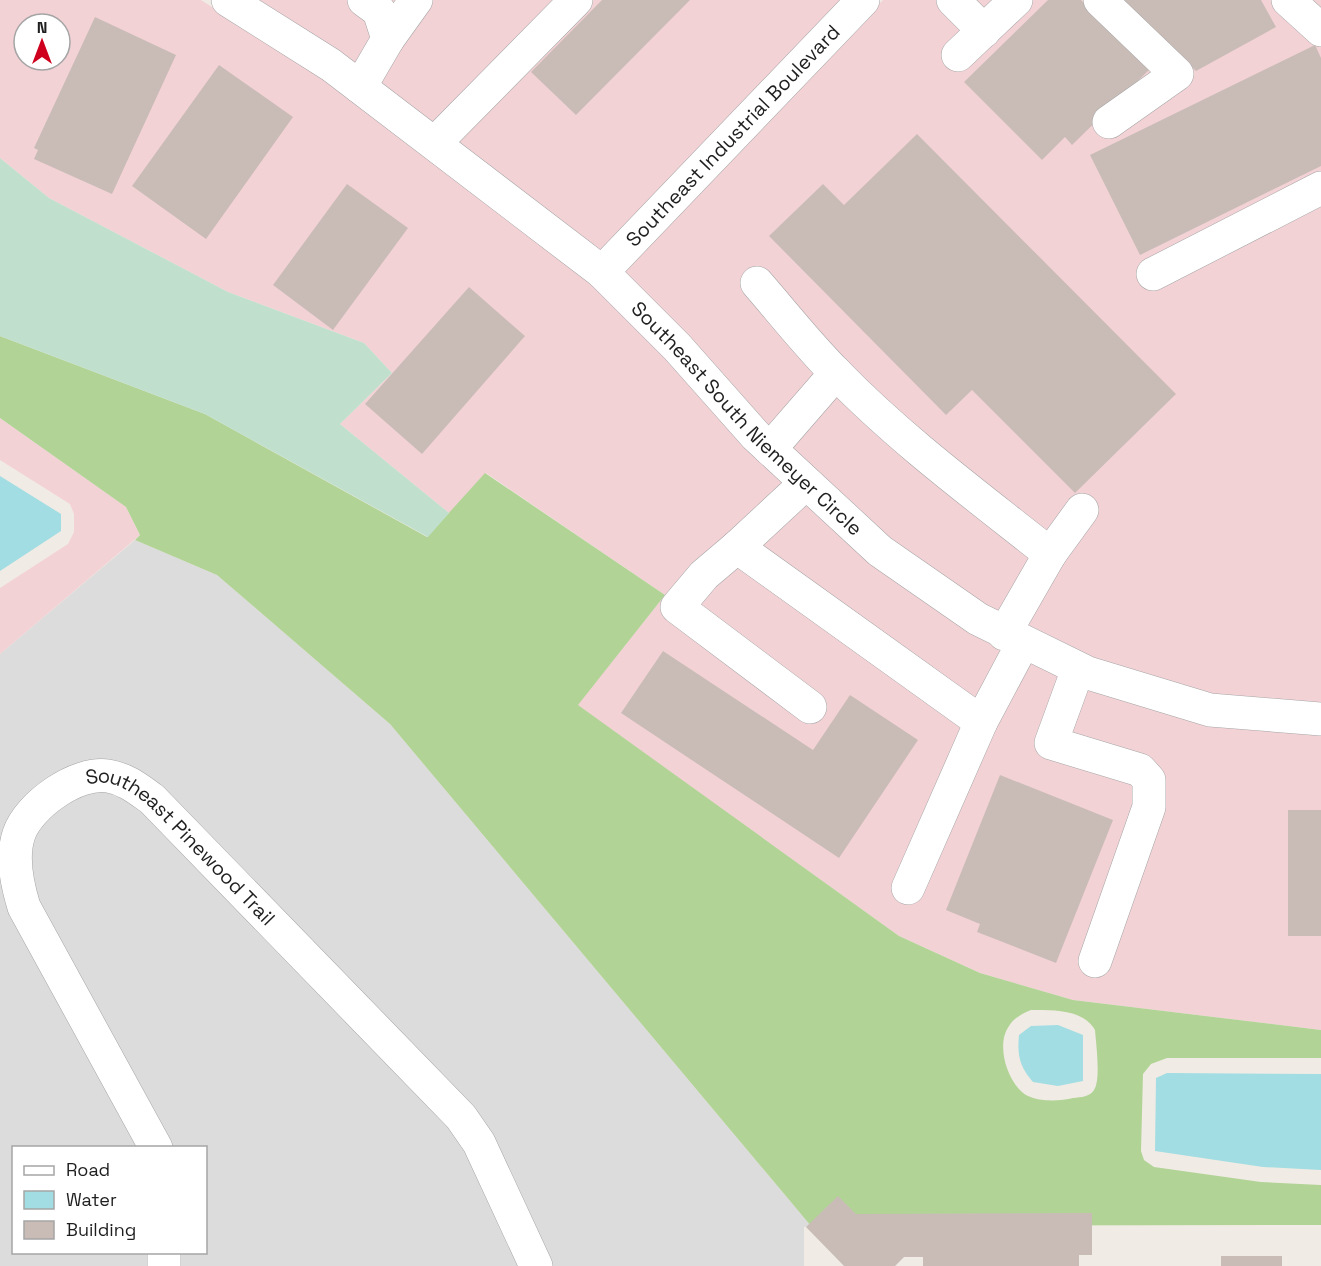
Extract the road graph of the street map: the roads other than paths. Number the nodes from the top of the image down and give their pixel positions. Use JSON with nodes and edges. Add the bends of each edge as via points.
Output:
{"nodes":[{"id":1,"x":228,"y":0,"type":"edge"},
{"id":2,"x":364,"y":0,"type":"edge"},
{"id":3,"x":416,"y":0,"type":"edge"},
{"id":4,"x":576,"y":0,"type":"edge"},
{"id":5,"x":953,"y":0,"type":"edge"},
{"id":6,"x":1016,"y":0,"type":"edge"},
{"id":7,"x":1100,"y":0,"type":"edge"},
{"id":8,"x":1294,"y":2,"type":"edge"},
{"id":9,"x":847,"y":6,"type":"edge"},
{"id":10,"x":984,"y":30,"type":"junction"},
{"id":11,"x":1321,"y":30,"type":"edge"},
{"id":12,"x":388,"y":39,"type":"junction"},
{"id":13,"x":958,"y":55,"type":"dead end"},
{"id":14,"x":360,"y":87,"type":"junction"},
{"id":15,"x":1109,"y":122,"type":"dead end"},
{"id":16,"x":435,"y":143,"type":"junction"},
{"id":17,"x":1321,"y":188,"type":"edge"},
{"id":18,"x":602,"y":272,"type":"junction"},
{"id":19,"x":1153,"y":274,"type":"dead end"},
{"id":20,"x":757,"y":283,"type":"dead end"},
{"id":21,"x":836,"y":373,"type":"junction"},
{"id":22,"x":770,"y":449,"type":"junction"},
{"id":23,"x":806,"y":483,"type":"junction"},
{"id":24,"x":1082,"y":510,"type":"dead end"},
{"id":25,"x":737,"y":547,"type":"junction"},
{"id":26,"x":1050,"y":554,"type":"junction"},
{"id":27,"x":1013,"y":638,"type":"junction"},
{"id":28,"x":1078,"y":669,"type":"junction"},
{"id":29,"x":810,"y":707,"type":"dead end"},
{"id":30,"x":1321,"y":719,"type":"edge"},
{"id":31,"x":981,"y":722,"type":"junction"},
{"id":32,"x":908,"y":888,"type":"dead end"},
{"id":33,"x":1095,"y":961,"type":"dead end"},
{"id":34,"x":155,"y":1146,"type":"edge"},
{"id":35,"x":537,"y":1266,"type":"edge"}],
"edges":[{"from":1,"to":14,"type":"street","name":"Southeast South Niemeyer Circle"},
{"from":2,"to":12,"type":"street","via":[[379,11]]},
{"from":3,"to":12,"type":"street"},
{"from":4,"to":16,"type":"street"},
{"from":5,"to":10,"type":"street"},
{"from":6,"to":10,"type":"street"},
{"from":7,"to":15,"type":"street","via":[[1177,74]]},
{"from":8,"to":11,"type":"street"},
{"from":9,"to":18,"type":"street","name":"Southeast Industrial Boulevard"},
{"from":10,"to":13,"type":"street"},
{"from":12,"to":14,"type":"street"},
{"from":14,"to":16,"type":"street","name":"Southeast South Niemeyer Circle"},
{"from":16,"to":18,"type":"street","name":"Southeast South Niemeyer Circle"},
{"from":17,"to":19,"type":"street"},
{"from":18,"to":22,"type":"street","name":"Southeast South Niemeyer Circle"},
{"from":20,"to":21,"type":"street"},
{"from":21,"to":22,"type":"street"},
{"from":21,"to":26,"type":"street","via":[[920,450]]},
{"from":22,"to":23,"type":"street","name":"Southeast South Niemeyer Circle"},
{"from":23,"to":25,"type":"street"},
{"from":23,"to":27,"type":"street","name":"Southeast South Niemeyer Circle","via":[[880,551]]},
{"from":24,"to":26,"type":"street"},
{"from":25,"to":29,"type":"street","via":[[704,575],[677,607]]},
{"from":25,"to":31,"type":"street"},
{"from":26,"to":27,"type":"street"},
{"from":27,"to":28,"type":"street","name":"Southeast South Niemeyer Circle"},
{"from":27,"to":31,"type":"street"},
{"from":28,"to":30,"type":"street","name":"Southeast South Niemeyer Circle","via":[[1210,710]]},
{"from":28,"to":33,"type":"street","via":[[1051,743],[1140,770],[1149,780],[1149,807]]},
{"from":31,"to":32,"type":"street"},
{"from":34,"to":35,"type":"street","name":"Southeast Pinewood Trail","via":[[24,907],[17,884],[20,833],[34,810],[66,784],[106,776],[130,782],[152,799],[461,1117],[479,1143]]}]}
